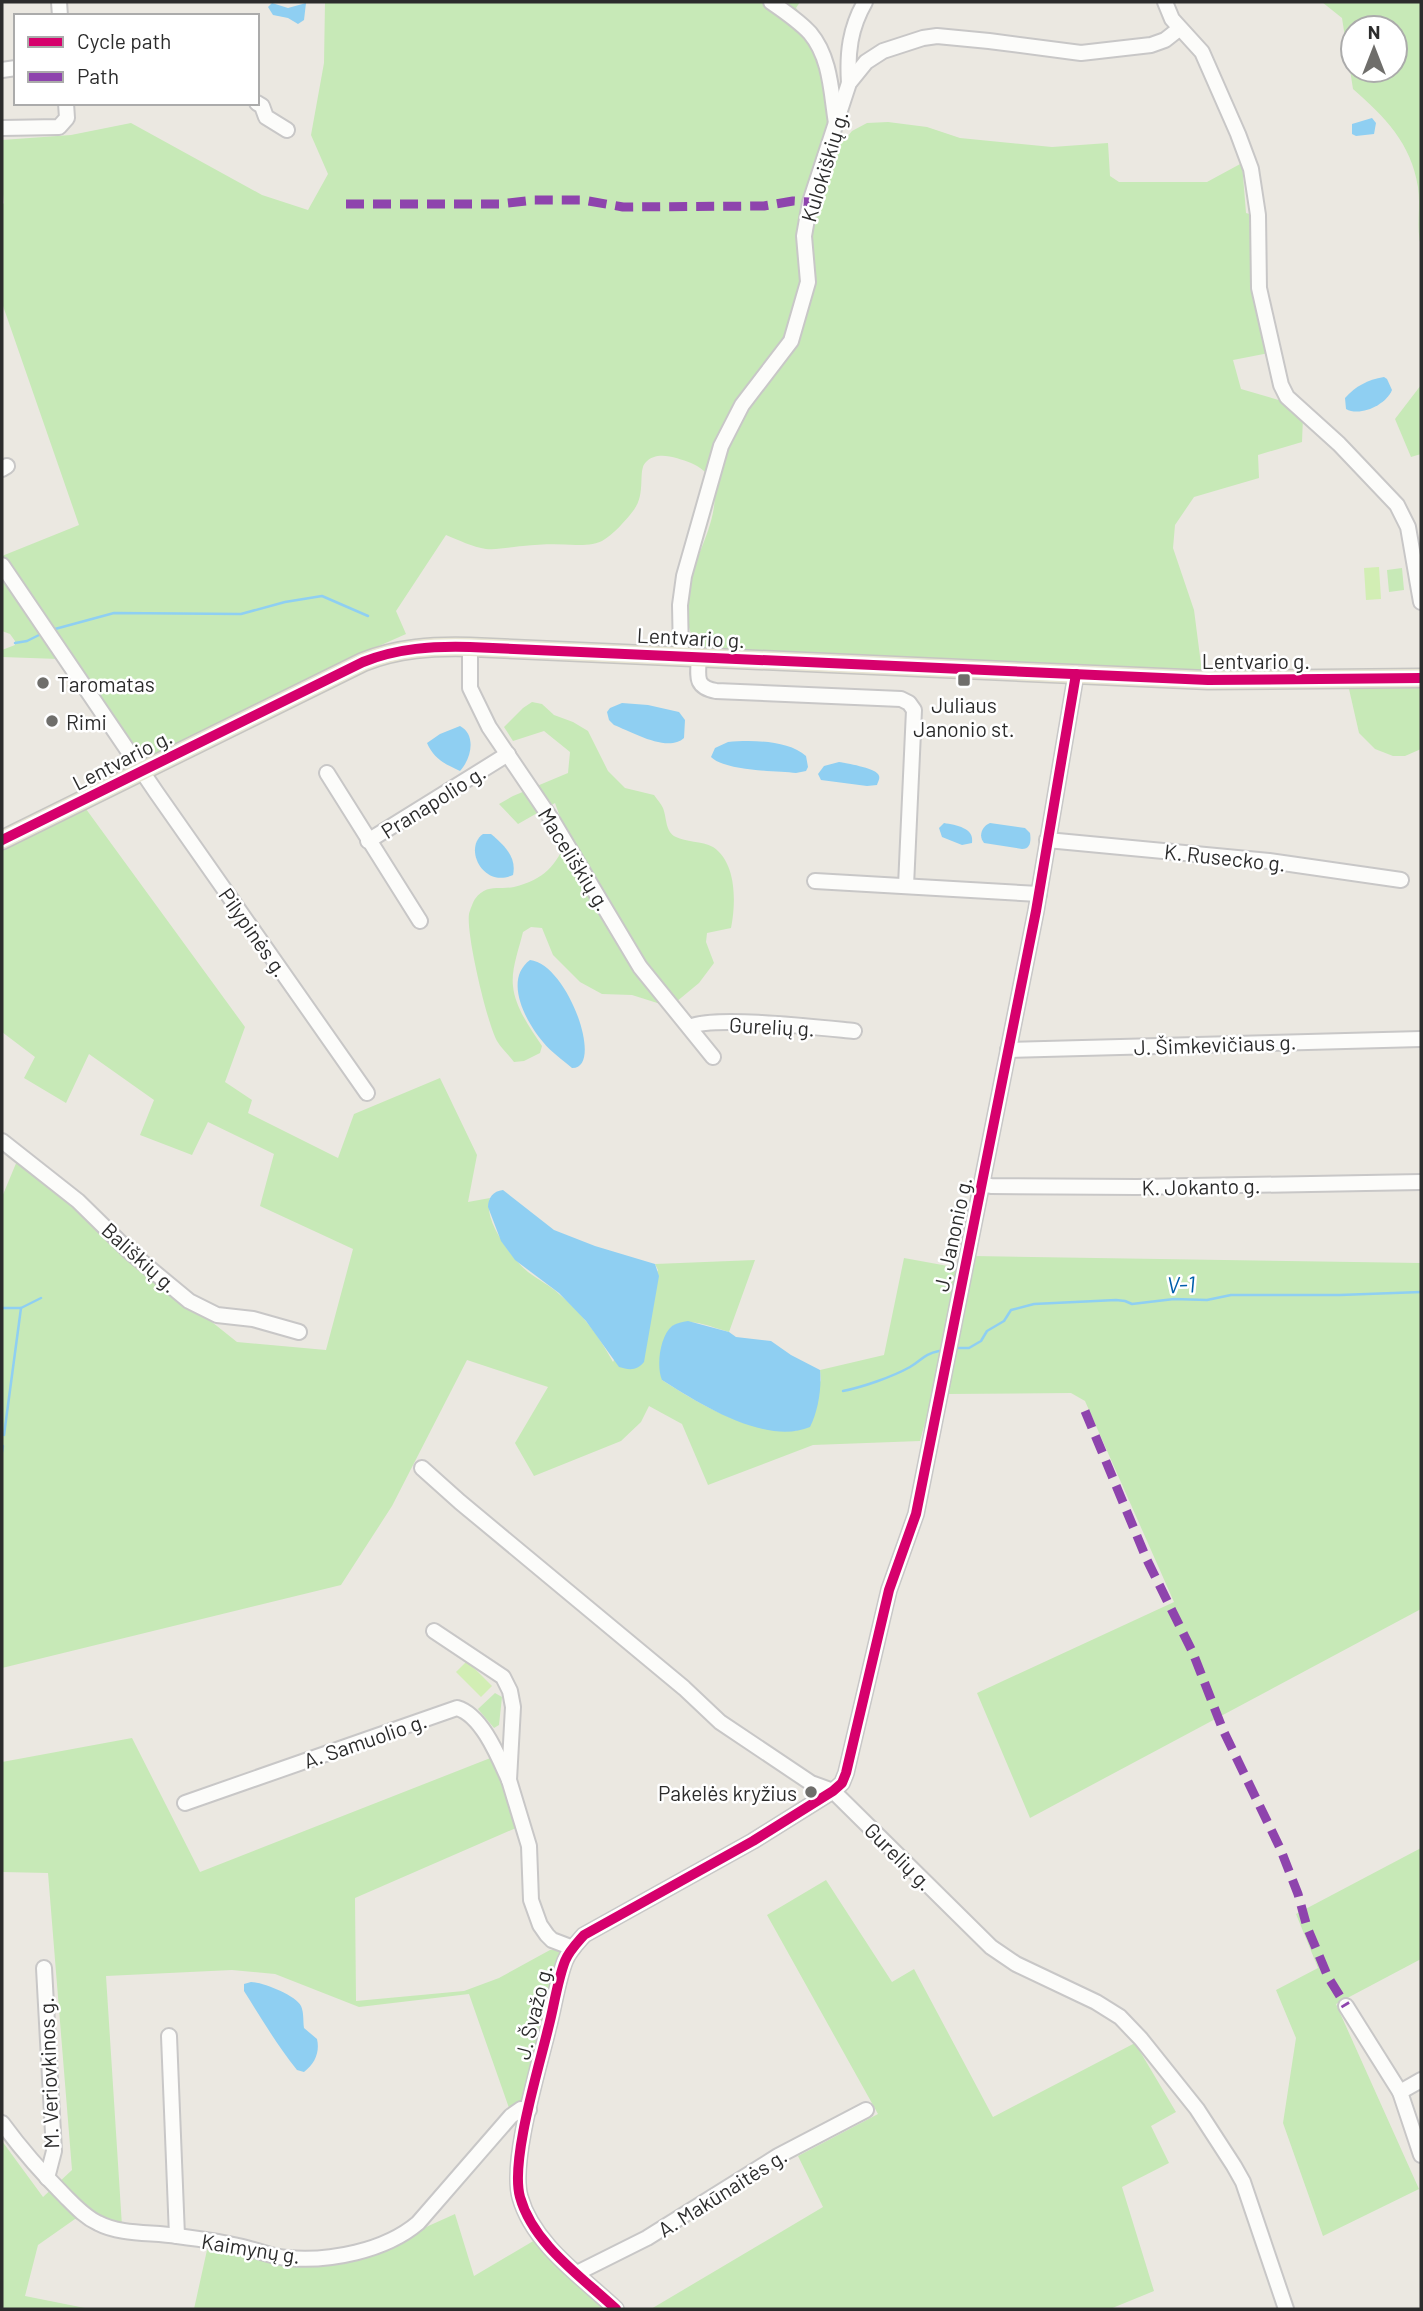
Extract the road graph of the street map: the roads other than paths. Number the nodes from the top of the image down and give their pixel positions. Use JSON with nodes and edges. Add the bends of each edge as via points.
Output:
{"nodes":[{"id":1,"x":771,"y":2,"type":"edge"},
{"id":2,"x":864,"y":2,"type":"edge"},
{"id":3,"x":1165,"y":2,"type":"edge"},
{"id":4,"x":1179,"y":29,"type":"junction"},
{"id":5,"x":849,"y":83,"type":"junction"},
{"id":6,"x":259,"y":105,"type":"edge"},
{"id":7,"x":67,"y":111,"type":"edge"},
{"id":8,"x":836,"y":126,"type":"junction"},
{"id":9,"x":2,"y":128,"type":"edge"},
{"id":10,"x":287,"y":130,"type":"dead end"},
{"id":11,"x":2,"y":565,"type":"edge"},
{"id":12,"x":1421,"y":603,"type":"edge"},
{"id":13,"x":470,"y":647,"type":"junction"},
{"id":14,"x":690,"y":657,"type":"junction"},
{"id":15,"x":1076,"y":674,"type":"junction"},
{"id":16,"x":1421,"y":678,"type":"edge"},
{"id":17,"x":508,"y":754,"type":"junction"},
{"id":18,"x":143,"y":770,"type":"junction"},
{"id":19,"x":327,"y":772,"type":"dead end"},
{"id":20,"x":2,"y":840,"type":"edge"},
{"id":21,"x":1048,"y":840,"type":"junction"},
{"id":22,"x":368,"y":841,"type":"junction"},
{"id":23,"x":815,"y":880,"type":"dead end"},
{"id":24,"x":1401,"y":880,"type":"dead end"},
{"id":25,"x":906,"y":886,"type":"junction"},
{"id":26,"x":1039,"y":894,"type":"junction"},
{"id":27,"x":420,"y":921,"type":"dead end"},
{"id":28,"x":690,"y":1027,"type":"junction"},
{"id":29,"x":854,"y":1031,"type":"dead end"},
{"id":30,"x":1421,"y":1039,"type":"edge"},
{"id":31,"x":1008,"y":1050,"type":"junction"},
{"id":32,"x":713,"y":1057,"type":"dead end"},
{"id":33,"x":367,"y":1093,"type":"dead end"},
{"id":34,"x":2,"y":1140,"type":"edge"},
{"id":35,"x":1421,"y":1182,"type":"edge"},
{"id":36,"x":982,"y":1184,"type":"junction"},
{"id":37,"x":299,"y":1332,"type":"dead end"},
{"id":38,"x":422,"y":1468,"type":"dead end"},
{"id":39,"x":434,"y":1631,"type":"dead end"},
{"id":40,"x":509,"y":1780,"type":"junction"},
{"id":41,"x":833,"y":1791,"type":"junction"},
{"id":42,"x":185,"y":1803,"type":"dead end"},
{"id":43,"x":573,"y":1948,"type":"junction"},
{"id":44,"x":44,"y":1968,"type":"dead end"},
{"id":45,"x":1346,"y":2006,"type":"dead end"},
{"id":46,"x":169,"y":2036,"type":"dead end"},
{"id":47,"x":1421,"y":2080,"type":"edge"},
{"id":48,"x":1400,"y":2092,"type":"junction"},
{"id":49,"x":529,"y":2110,"type":"junction"},
{"id":50,"x":866,"y":2110,"type":"dead end"},
{"id":51,"x":2,"y":2123,"type":"edge"},
{"id":52,"x":1421,"y":2152,"type":"edge"},
{"id":53,"x":47,"y":2178,"type":"junction"},
{"id":54,"x":177,"y":2236,"type":"junction"},
{"id":55,"x":577,"y":2273,"type":"junction"},
{"id":56,"x":616,"y":2309,"type":"edge"},
{"id":57,"x":1286,"y":2309,"type":"edge"}],
"edges":[{"from":1,"to":8,"type":"street","via":[[803,26],[817,44],[827,65]]},
{"from":2,"to":5,"type":"street","via":[[849,43]]},
{"from":3,"to":4,"type":"street"},
{"from":4,"to":5,"type":"street","name":"Kulokiškių g.","via":[[1151,45],[1081,53],[923,38],[883,51],[866,62]]},
{"from":4,"to":12,"type":"street","via":[[1202,52],[1251,169],[1258,215],[1259,288],[1281,385],[1287,397],[1397,505],[1408,527]]},
{"from":5,"to":8,"type":"street","name":"Kulokiškių g."},
{"from":6,"to":10,"type":"street","via":[[266,117]]},
{"from":7,"to":9,"type":"street","via":[[59,127]]},
{"from":8,"to":14,"type":"street","name":"Kulokiškių g.","via":[[810,202],[804,236],[808,282],[791,341],[742,405],[721,446],[684,576],[680,605]]},
{"from":11,"to":18,"type":"street","name":"Pilypinės g."},
{"from":13,"to":14,"type":"main road","name":"Lentvario g."},
{"from":13,"to":17,"type":"street","name":"Maceliškių g.","via":[[474,700]]},
{"from":13,"to":18,"type":"main road","name":"Lentvario g.","via":[[424,647],[382,654]]},
{"from":14,"to":15,"type":"main road","name":"Lentvario g."},
{"from":14,"to":25,"type":"street","name":"Kulokiškių g.","via":[[699,682],[709,690],[909,703],[914,710]]},
{"from":15,"to":16,"type":"main road","name":"Lentvario g.","via":[[1208,680]]},
{"from":15,"to":21,"type":"street","name":"J. Janonio g."},
{"from":17,"to":22,"type":"street","name":"Pranapolio g."},
{"from":17,"to":28,"type":"street","name":"Maceliškių g.","via":[[640,967]]},
{"from":18,"to":20,"type":"main road","name":"Lentvario g."},
{"from":18,"to":33,"type":"street","name":"Pilypinės g."},
{"from":19,"to":22,"type":"street"},
{"from":21,"to":24,"type":"street","name":"K. Rusecko g.","via":[[1269,860]]},
{"from":21,"to":26,"type":"street","name":"J. Janonio g."},
{"from":22,"to":27,"type":"street","name":"Pranapolio g."},
{"from":23,"to":25,"type":"street"},
{"from":25,"to":26,"type":"street"},
{"from":26,"to":31,"type":"street","name":"J. Janonio g."},
{"from":28,"to":29,"type":"street","name":"Gurelių g.","via":[[754,1023]]},
{"from":28,"to":32,"type":"street","name":"Maceliškių g."},
{"from":30,"to":31,"type":"street","name":"J. Šimkevičiaus g."},
{"from":31,"to":36,"type":"street","name":"J. Janonio g."},
{"from":34,"to":37,"type":"street","name":"Bališkių g.","via":[[189,1301],[217,1315],[254,1319]]},
{"from":35,"to":36,"type":"street","name":"K. Jokanto g.","via":[[1138,1187]]},
{"from":36,"to":41,"type":"street","name":"J. Janonio g.","via":[[916,1514],[889,1590],[846,1773]]},
{"from":38,"to":41,"type":"street","name":"Gurelių g.","via":[[720,1722],[811,1783]]},
{"from":39,"to":40,"type":"street","via":[[503,1677],[513,1707]]},
{"from":40,"to":42,"type":"street","name":"A. Samuolio g.","via":[[491,1740],[457,1708]]},
{"from":40,"to":43,"type":"street","via":[[529,1846],[534,1912],[552,1940]]},
{"from":41,"to":43,"type":"street","name":"J. Švažo g.","via":[[753,1842],[607,1921]]},
{"from":41,"to":57,"type":"street","name":"Gurelių g.","via":[[991,1947],[1107,2008],[1141,2039],[1197,2109],[1243,2182]]},
{"from":43,"to":49,"type":"street","name":"J. Švažo g.","via":[[562,1972]]},
{"from":44,"to":53,"type":"street","name":"M. Veriovkinos g.","via":[[54,2151]]},
{"from":45,"to":48,"type":"street"},
{"from":46,"to":54,"type":"street"},
{"from":47,"to":48,"type":"street"},
{"from":48,"to":52,"type":"street"},
{"from":49,"to":54,"type":"street","name":"Kaimynų g.","via":[[511,2116],[418,2223],[405,2234],[373,2247],[329,2257],[286,2258]]},
{"from":49,"to":55,"type":"street","name":"J. Švažo g.","via":[[517,2180],[519,2196],[530,2222]]},
{"from":50,"to":55,"type":"street","name":"A. Makūnaitės g.","via":[[778,2156],[647,2238]]},
{"from":51,"to":53,"type":"street","name":"Kaimynų g."},
{"from":53,"to":54,"type":"street","name":"Kaimynų g.","via":[[98,2224]]},
{"from":55,"to":56,"type":"street","name":"J. Švažo g."}]}
